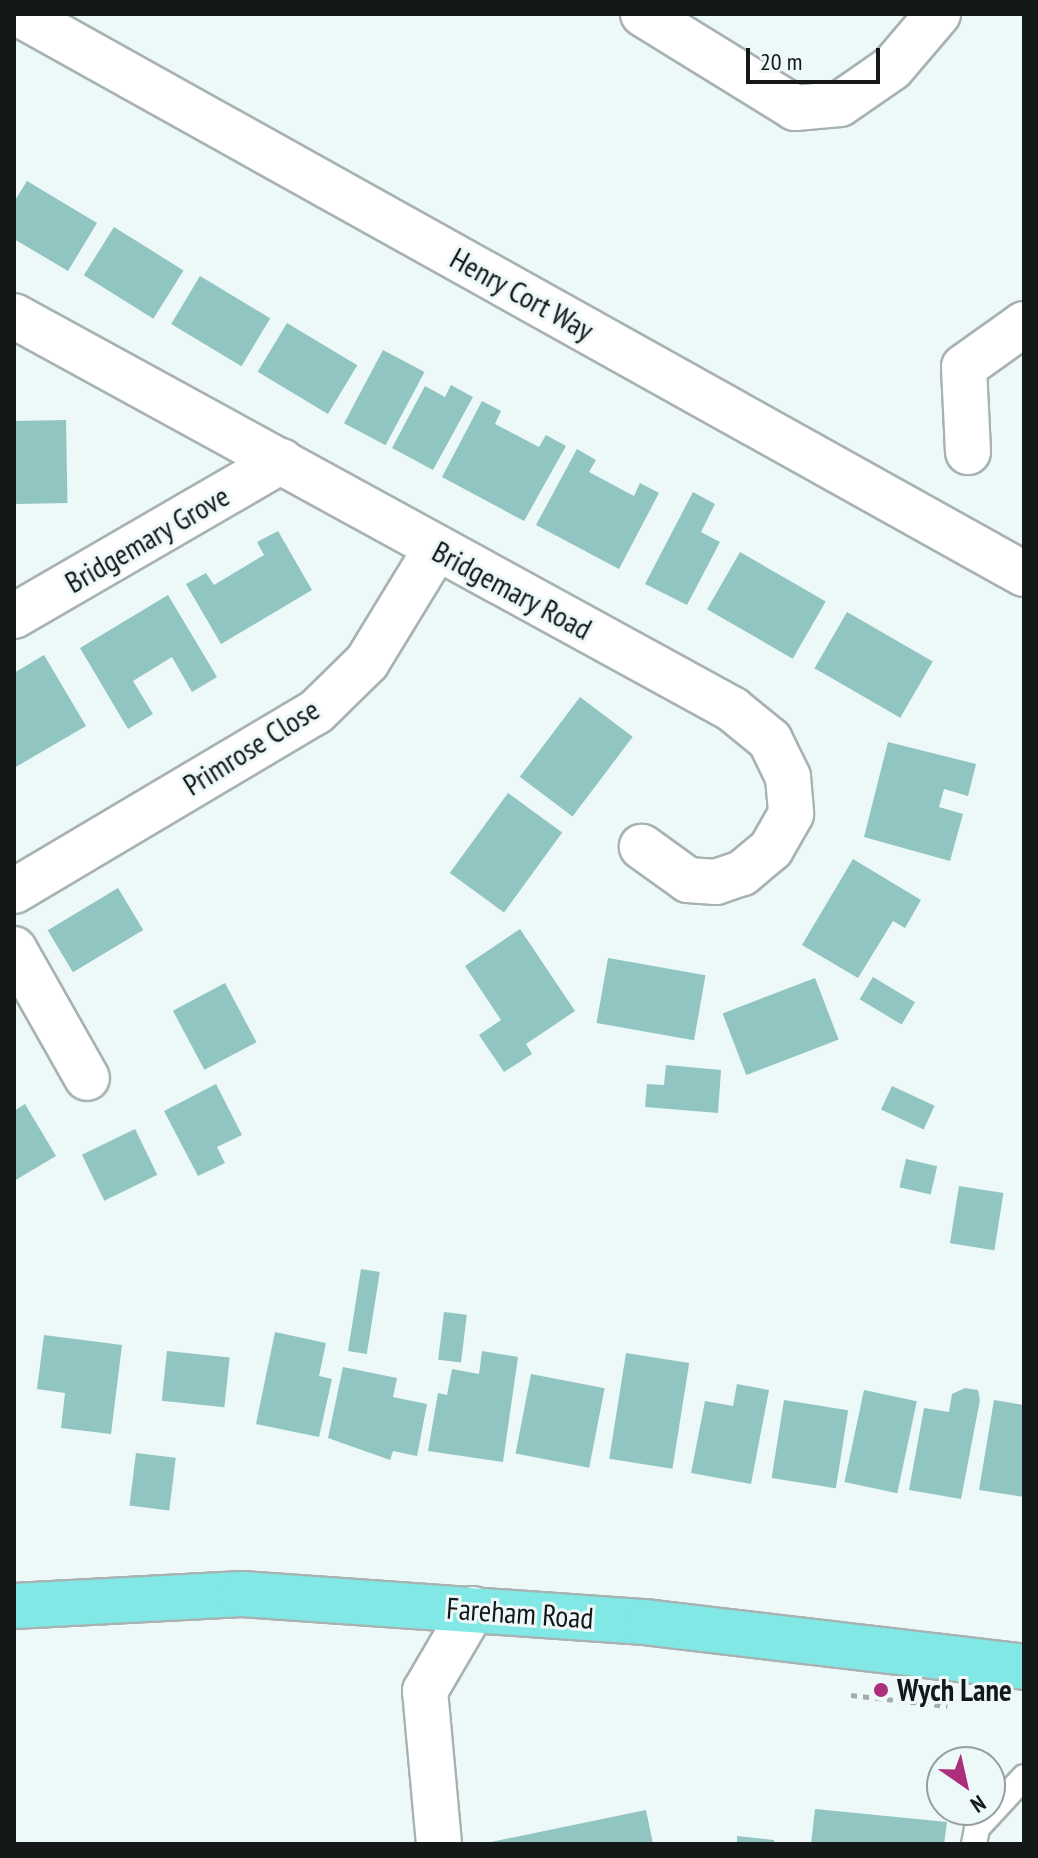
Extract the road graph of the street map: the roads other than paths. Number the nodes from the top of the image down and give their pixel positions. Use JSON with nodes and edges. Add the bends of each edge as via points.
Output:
{"nodes":[{"id":1,"x":19,"y":14,"type":"edge"},
{"id":2,"x":643,"y":14,"type":"edge"},
{"id":3,"x":938,"y":14,"type":"edge"},
{"id":4,"x":14,"y":316,"type":"edge"},
{"id":5,"x":1024,"y":324,"type":"edge"},
{"id":6,"x":968,"y":452,"type":"dead end"},
{"id":7,"x":281,"y":461,"type":"junction"},
{"id":8,"x":436,"y":549,"type":"junction"},
{"id":9,"x":1024,"y":574,"type":"edge"},
{"id":10,"x":14,"y":616,"type":"edge"},
{"id":11,"x":642,"y":847,"type":"dead end"},
{"id":12,"x":14,"y":891,"type":"edge"},
{"id":13,"x":14,"y":949,"type":"edge"},
{"id":14,"x":87,"y":1078,"type":"dead end"},
{"id":15,"x":14,"y":1606,"type":"edge"},
{"id":16,"x":473,"y":1609,"type":"junction"},
{"id":17,"x":1024,"y":1667,"type":"edge"},
{"id":18,"x":1024,"y":1777,"type":"edge"},
{"id":19,"x":439,"y":1844,"type":"edge"},
{"id":20,"x":974,"y":1844,"type":"edge"}],
"edges":[{"from":1,"to":9,"type":"street","name":"Henry Cort Way"},
{"from":2,"to":3,"type":"street","via":[[795,108],[840,104],[892,68]]},
{"from":4,"to":7,"type":"street","name":"Bridgemary Road"},
{"from":5,"to":6,"type":"street","via":[[964,367]]},
{"from":7,"to":8,"type":"street","name":"Bridgemary Road"},
{"from":7,"to":10,"type":"street","name":"Bridgemary Grove"},
{"from":8,"to":11,"type":"street","name":"Bridgemary Road","via":[[732,709],[770,740],[788,777],[791,814],[771,849],[742,873],[716,882],[688,880]]},
{"from":8,"to":12,"type":"street","name":"Primrose Close","via":[[367,662],[316,712]]},
{"from":13,"to":14,"type":"street"},
{"from":15,"to":16,"type":"main road","name":"Fareham Road","via":[[242,1594]]},
{"from":16,"to":17,"type":"main road","name":"Fareham Road"},
{"from":16,"to":19,"type":"street","via":[[425,1691]]},
{"from":18,"to":20,"type":"lane","via":[[977,1828]]}]}
